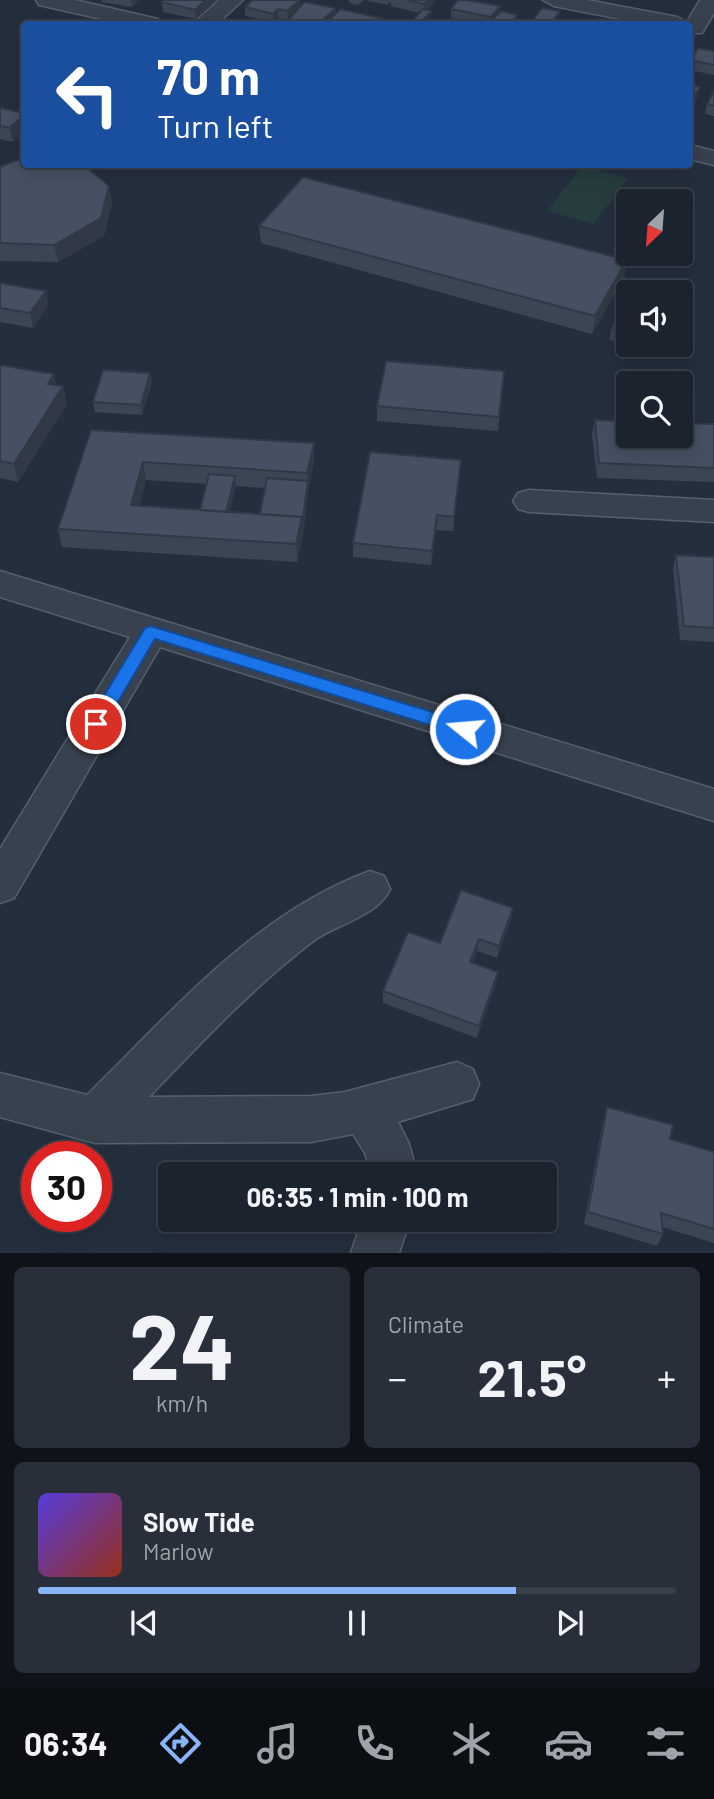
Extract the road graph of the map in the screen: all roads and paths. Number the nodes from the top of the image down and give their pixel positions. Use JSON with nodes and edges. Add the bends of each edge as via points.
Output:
{"nodes":[{"id":1,"x":47,"y":0,"type":"edge"},
{"id":2,"x":232,"y":0,"type":"edge"},
{"id":3,"x":554,"y":0,"type":"edge"},
{"id":4,"x":711,"y":0,"type":"edge"},
{"id":5,"x":137,"y":21,"type":"edge"},
{"id":6,"x":208,"y":21,"type":"edge"},
{"id":7,"x":659,"y":21,"type":"edge"},
{"id":8,"x":694,"y":28,"type":"edge"},
{"id":9,"x":693,"y":153,"type":"edge"},
{"id":10,"x":714,"y":158,"type":"edge"},
{"id":11,"x":529,"y":501,"type":"dead end"},
{"id":12,"x":714,"y":511,"type":"edge"},
{"id":13,"x":0,"y":584,"type":"edge"},
{"id":14,"x":151,"y":632,"type":"junction"},
{"id":15,"x":714,"y":805,"type":"edge"},
{"id":16,"x":0,"y":885,"type":"edge"},
{"id":17,"x":370,"y":889,"type":"dead end"},
{"id":18,"x":457,"y":1084,"type":"dead end"},
{"id":19,"x":0,"y":1095,"type":"edge"},
{"id":20,"x":364,"y":1110,"type":"junction"},
{"id":21,"x":95,"y":1120,"type":"junction"},
{"id":22,"x":391,"y":1162,"type":"edge"},
{"id":23,"x":382,"y":1232,"type":"edge"},
{"id":24,"x":375,"y":1253,"type":"edge"}],
"edges":[{"from":1,"to":5,"type":"street"},
{"from":2,"to":6,"type":"street"},
{"from":3,"to":7,"type":"street"},
{"from":4,"to":8,"type":"street"},
{"from":9,"to":10,"type":"street"},
{"from":11,"to":12,"type":"street"},
{"from":13,"to":14,"type":"street"},
{"from":14,"to":15,"type":"street"},
{"from":14,"to":16,"type":"street"},
{"from":17,"to":21,"type":"street","via":[[300,927],[233,981]]},
{"from":18,"to":20,"type":"street"},
{"from":19,"to":21,"type":"street"},
{"from":20,"to":21,"type":"street","via":[[311,1119]]},
{"from":20,"to":22,"type":"street","via":[[386,1144]]},
{"from":23,"to":24,"type":"street"}]}
